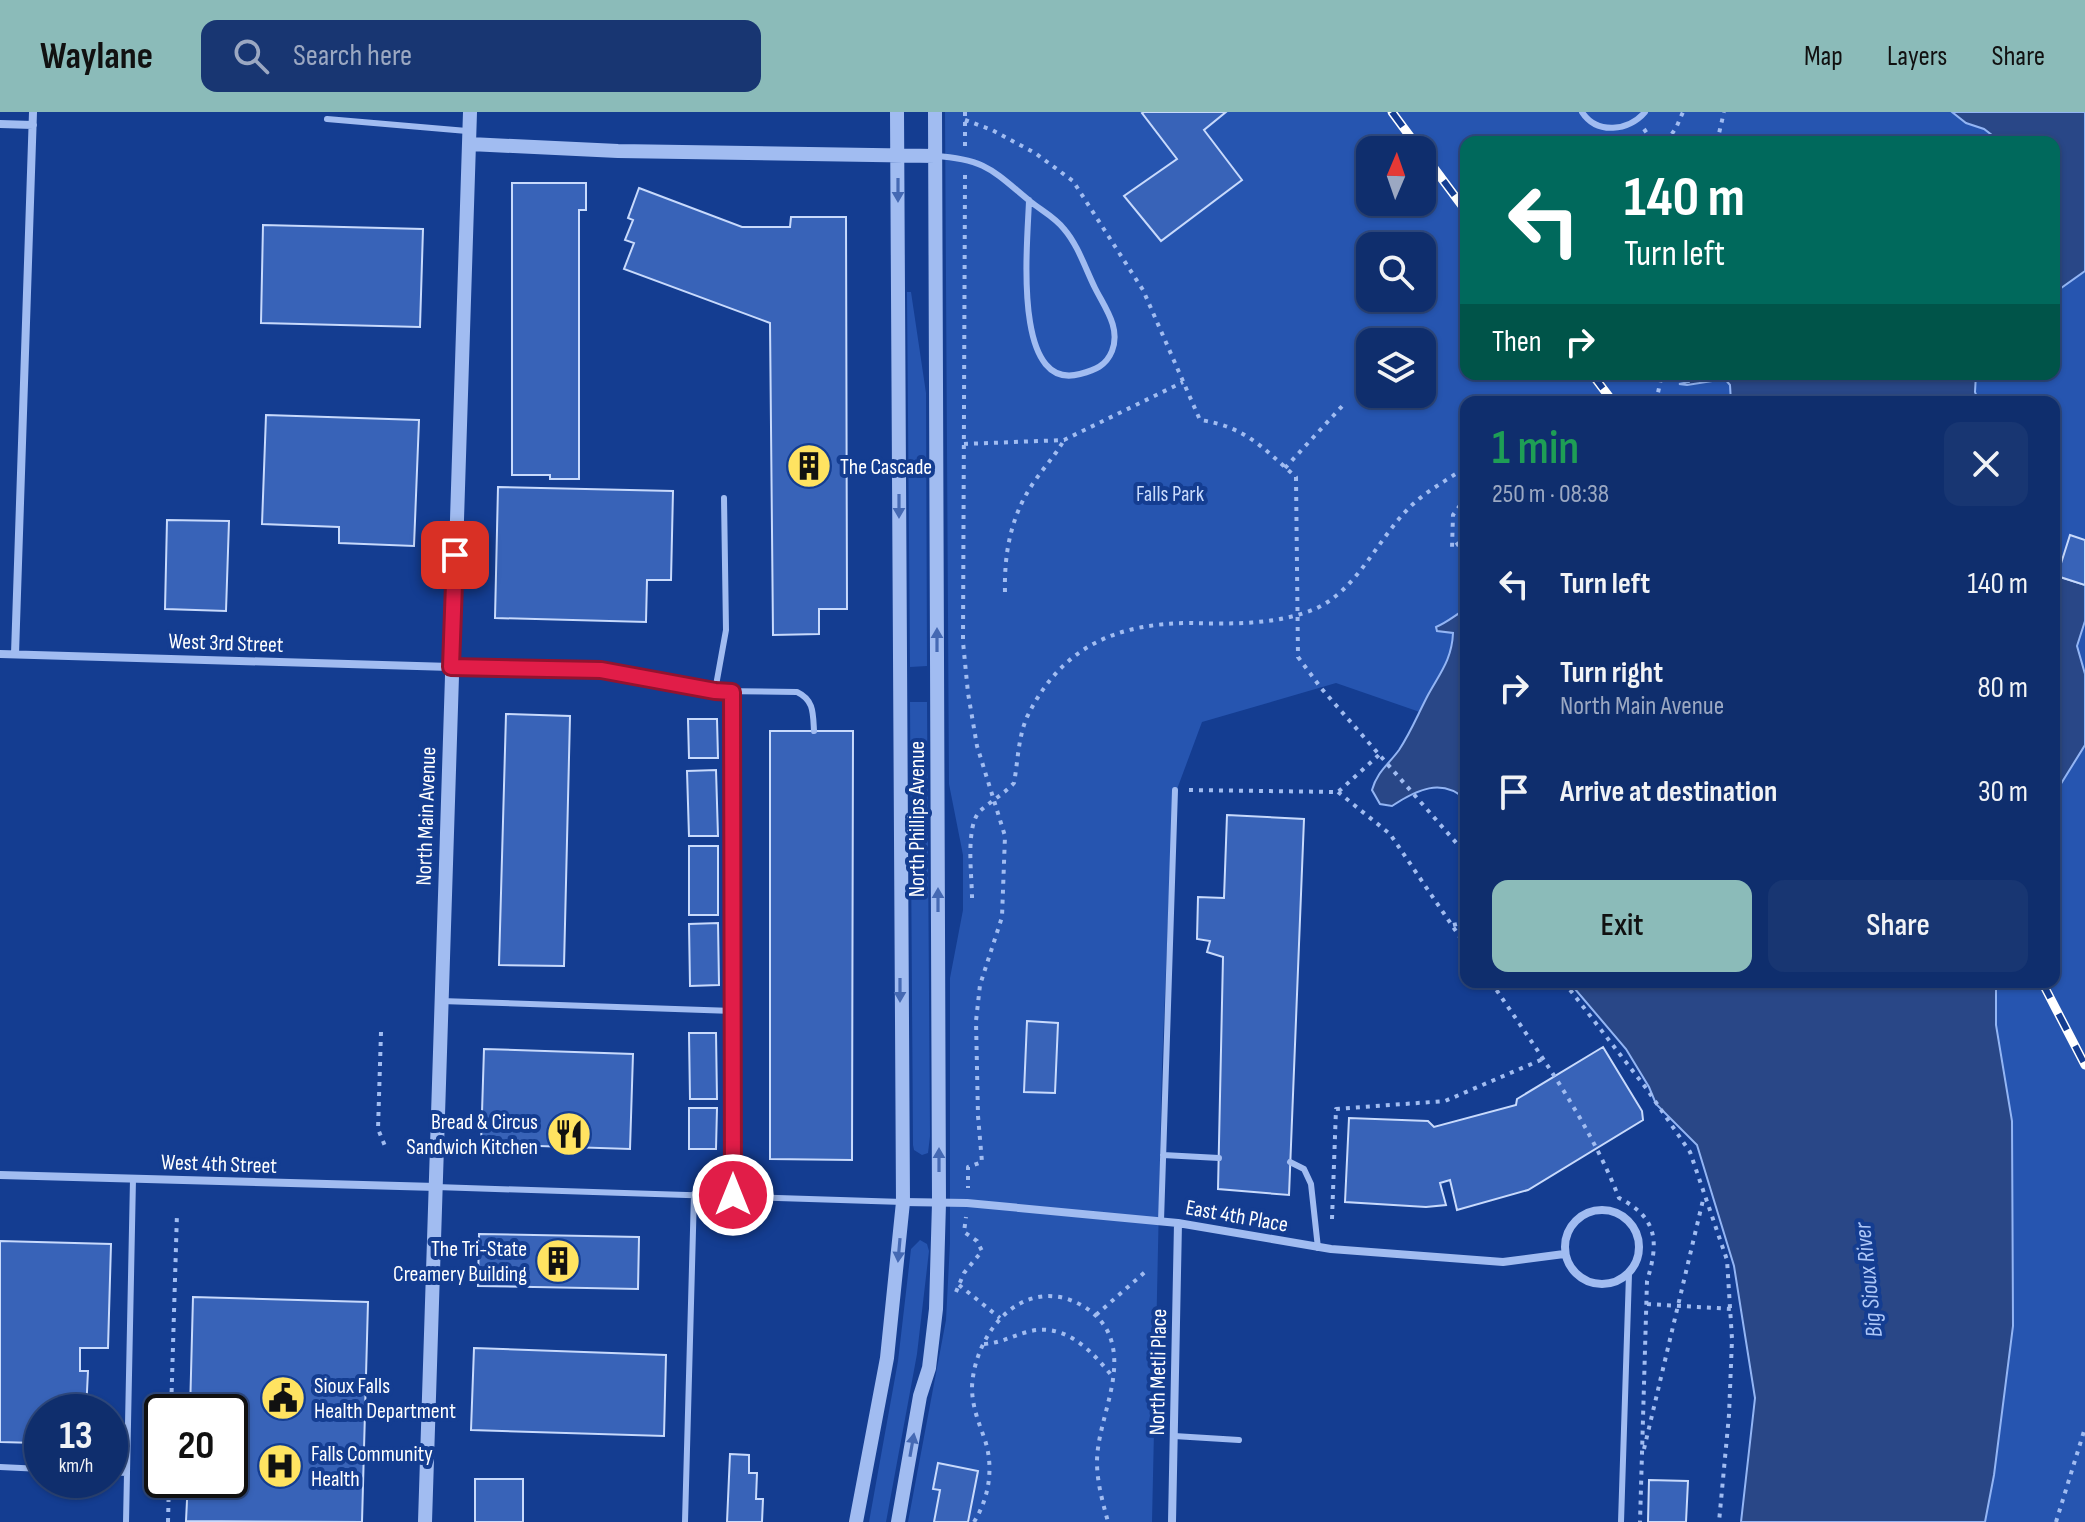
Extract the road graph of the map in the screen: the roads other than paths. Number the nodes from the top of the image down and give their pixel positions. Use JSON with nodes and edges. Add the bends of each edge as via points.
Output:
{"nodes":[{"id":1,"x":33,"y":112,"type":"edge"},
{"id":2,"x":470,"y":112,"type":"edge"},
{"id":3,"x":897,"y":112,"type":"edge"},
{"id":4,"x":935,"y":112,"type":"edge"},
{"id":5,"x":1582,"y":112,"type":"edge"},
{"id":6,"x":1645,"y":112,"type":"edge"},
{"id":7,"x":327,"y":119,"type":"dead end"},
{"id":8,"x":0,"y":124,"type":"edge"},
{"id":9,"x":33,"y":125,"type":"junction"},
{"id":10,"x":470,"y":138,"type":"junction"},
{"id":11,"x":898,"y":155,"type":"junction"},
{"id":12,"x":935,"y":156,"type":"junction"},
{"id":13,"x":1029,"y":200,"type":"junction"},
{"id":14,"x":724,"y":498,"type":"dead end"},
{"id":15,"x":0,"y":654,"type":"edge"},
{"id":16,"x":15,"y":654,"type":"junction"},
{"id":17,"x":451,"y":667,"type":"junction"},
{"id":18,"x":715,"y":691,"type":"junction"},
{"id":19,"x":732,"y":692,"type":"junction"},
{"id":20,"x":814,"y":731,"type":"dead end"},
{"id":21,"x":1175,"y":790,"type":"road end"},
{"id":22,"x":441,"y":1001,"type":"junction"},
{"id":23,"x":733,"y":1011,"type":"junction"},
{"id":24,"x":1163,"y":1155,"type":"junction"},
{"id":25,"x":1219,"y":1158,"type":"dead end"},
{"id":26,"x":1290,"y":1162,"type":"dead end"},
{"id":27,"x":0,"y":1175,"type":"edge"},
{"id":28,"x":133,"y":1179,"type":"junction"},
{"id":29,"x":436,"y":1187,"type":"junction"},
{"id":30,"x":694,"y":1194,"type":"junction"},
{"id":31,"x":733,"y":1195,"type":"junction"},
{"id":32,"x":903,"y":1202,"type":"junction"},
{"id":33,"x":939,"y":1203,"type":"junction"},
{"id":34,"x":1161,"y":1221,"type":"junction"},
{"id":35,"x":1178,"y":1223,"type":"junction"},
{"id":36,"x":1318,"y":1248,"type":"junction"},
{"id":37,"x":1564,"y":1254,"type":"junction"},
{"id":38,"x":1629,"y":1274,"type":"junction"},
{"id":39,"x":128,"y":1394,"type":"edge"},
{"id":40,"x":1174,"y":1436,"type":"junction"},
{"id":41,"x":1239,"y":1440,"type":"dead end"},
{"id":42,"x":0,"y":1467,"type":"edge"},
{"id":43,"x":24,"y":1468,"type":"edge"},
{"id":44,"x":126,"y":1498,"type":"edge"},
{"id":45,"x":126,"y":1522,"type":"edge"},
{"id":46,"x":425,"y":1522,"type":"edge"},
{"id":47,"x":685,"y":1522,"type":"edge"},
{"id":48,"x":856,"y":1522,"type":"edge"},
{"id":49,"x":898,"y":1522,"type":"edge"},
{"id":50,"x":1172,"y":1522,"type":"edge"},
{"id":51,"x":1621,"y":1522,"type":"edge"}],
"edges":[{"from":1,"to":9,"type":"street"},
{"from":2,"to":10,"type":"street","name":"North Main Avenue"},
{"from":3,"to":11,"type":"street","name":"North Phillips Avenue"},
{"from":4,"to":12,"type":"street","name":"North Phillips Avenue"},
{"from":5,"to":6,"type":"lane","via":[[1595,125],[1610,128],[1638,121]]},
{"from":7,"to":10,"type":"lane"},
{"from":8,"to":9,"type":"street"},
{"from":9,"to":16,"type":"street"},
{"from":10,"to":11,"type":"street","via":[[618,151]]},
{"from":10,"to":17,"type":"street","name":"North Main Avenue"},
{"from":11,"to":12,"type":"street"},
{"from":11,"to":32,"type":"street","name":"North Phillips Avenue","one_way":true},
{"from":12,"to":13,"type":"lane","via":[[965,158],[991,168]]},
{"from":33,"to":12,"type":"street","name":"North Phillips Avenue","one_way":true},
{"from":13,"to":13,"type":"lane","via":[[1064,229],[1114,325],[1112,352],[1099,369],[1073,376],[1043,366],[1027,299]]},
{"from":14,"to":18,"type":"lane","via":[[726,630]]},
{"from":15,"to":16,"type":"street","name":"West 3rd Street"},
{"from":16,"to":17,"type":"street","name":"West 3rd Street"},
{"from":17,"to":18,"type":"lane","via":[[601,670]]},
{"from":17,"to":22,"type":"street","name":"North Main Avenue"},
{"from":18,"to":19,"type":"lane"},
{"from":19,"to":20,"type":"lane","via":[[797,692],[813,708]]},
{"from":19,"to":23,"type":"lane"},
{"from":21,"to":24,"type":"lane"},
{"from":22,"to":23,"type":"lane"},
{"from":22,"to":29,"type":"street","name":"North Main Avenue"},
{"from":23,"to":31,"type":"lane"},
{"from":24,"to":25,"type":"lane"},
{"from":24,"to":34,"type":"lane"},
{"from":26,"to":36,"type":"lane","via":[[1304,1169],[1311,1184]]},
{"from":27,"to":28,"type":"street","name":"West 4th Street"},
{"from":28,"to":29,"type":"street","name":"West 4th Street"},
{"from":28,"to":39,"type":"lane"},
{"from":29,"to":30,"type":"lane"},
{"from":29,"to":46,"type":"street","name":"North Main Avenue"},
{"from":30,"to":31,"type":"lane"},
{"from":30,"to":47,"type":"lane"},
{"from":31,"to":32,"type":"lane"},
{"from":32,"to":33,"type":"street","name":"East 4th Place"},
{"from":32,"to":48,"type":"street","name":"North Phillips Avenue","one_way":true,"via":[[887,1358]]},
{"from":33,"to":34,"type":"street","name":"East 4th Place"},
{"from":49,"to":33,"type":"street","name":"North Phillips Avenue","one_way":true,"via":[[929,1368]]},
{"from":34,"to":35,"type":"street","name":"East 4th Place"},
{"from":35,"to":36,"type":"street","name":"East 4th Place"},
{"from":35,"to":40,"type":"street","name":"North Metli Place"},
{"from":36,"to":37,"type":"street","name":"East 4th Place","via":[[1503,1262]]},
{"from":37,"to":38,"type":"street","via":[[1575,1274],[1596,1284],[1607,1285]]},
{"from":37,"to":38,"type":"street","via":[[1569,1229],[1577,1219],[1600,1209],[1613,1211],[1625,1217],[1639,1238],[1640,1251]]},
{"from":38,"to":51,"type":"lane"},
{"from":40,"to":41,"type":"lane"},
{"from":40,"to":50,"type":"street","name":"North Metli Place"},
{"from":42,"to":43,"type":"lane"},
{"from":44,"to":45,"type":"lane"}]}
